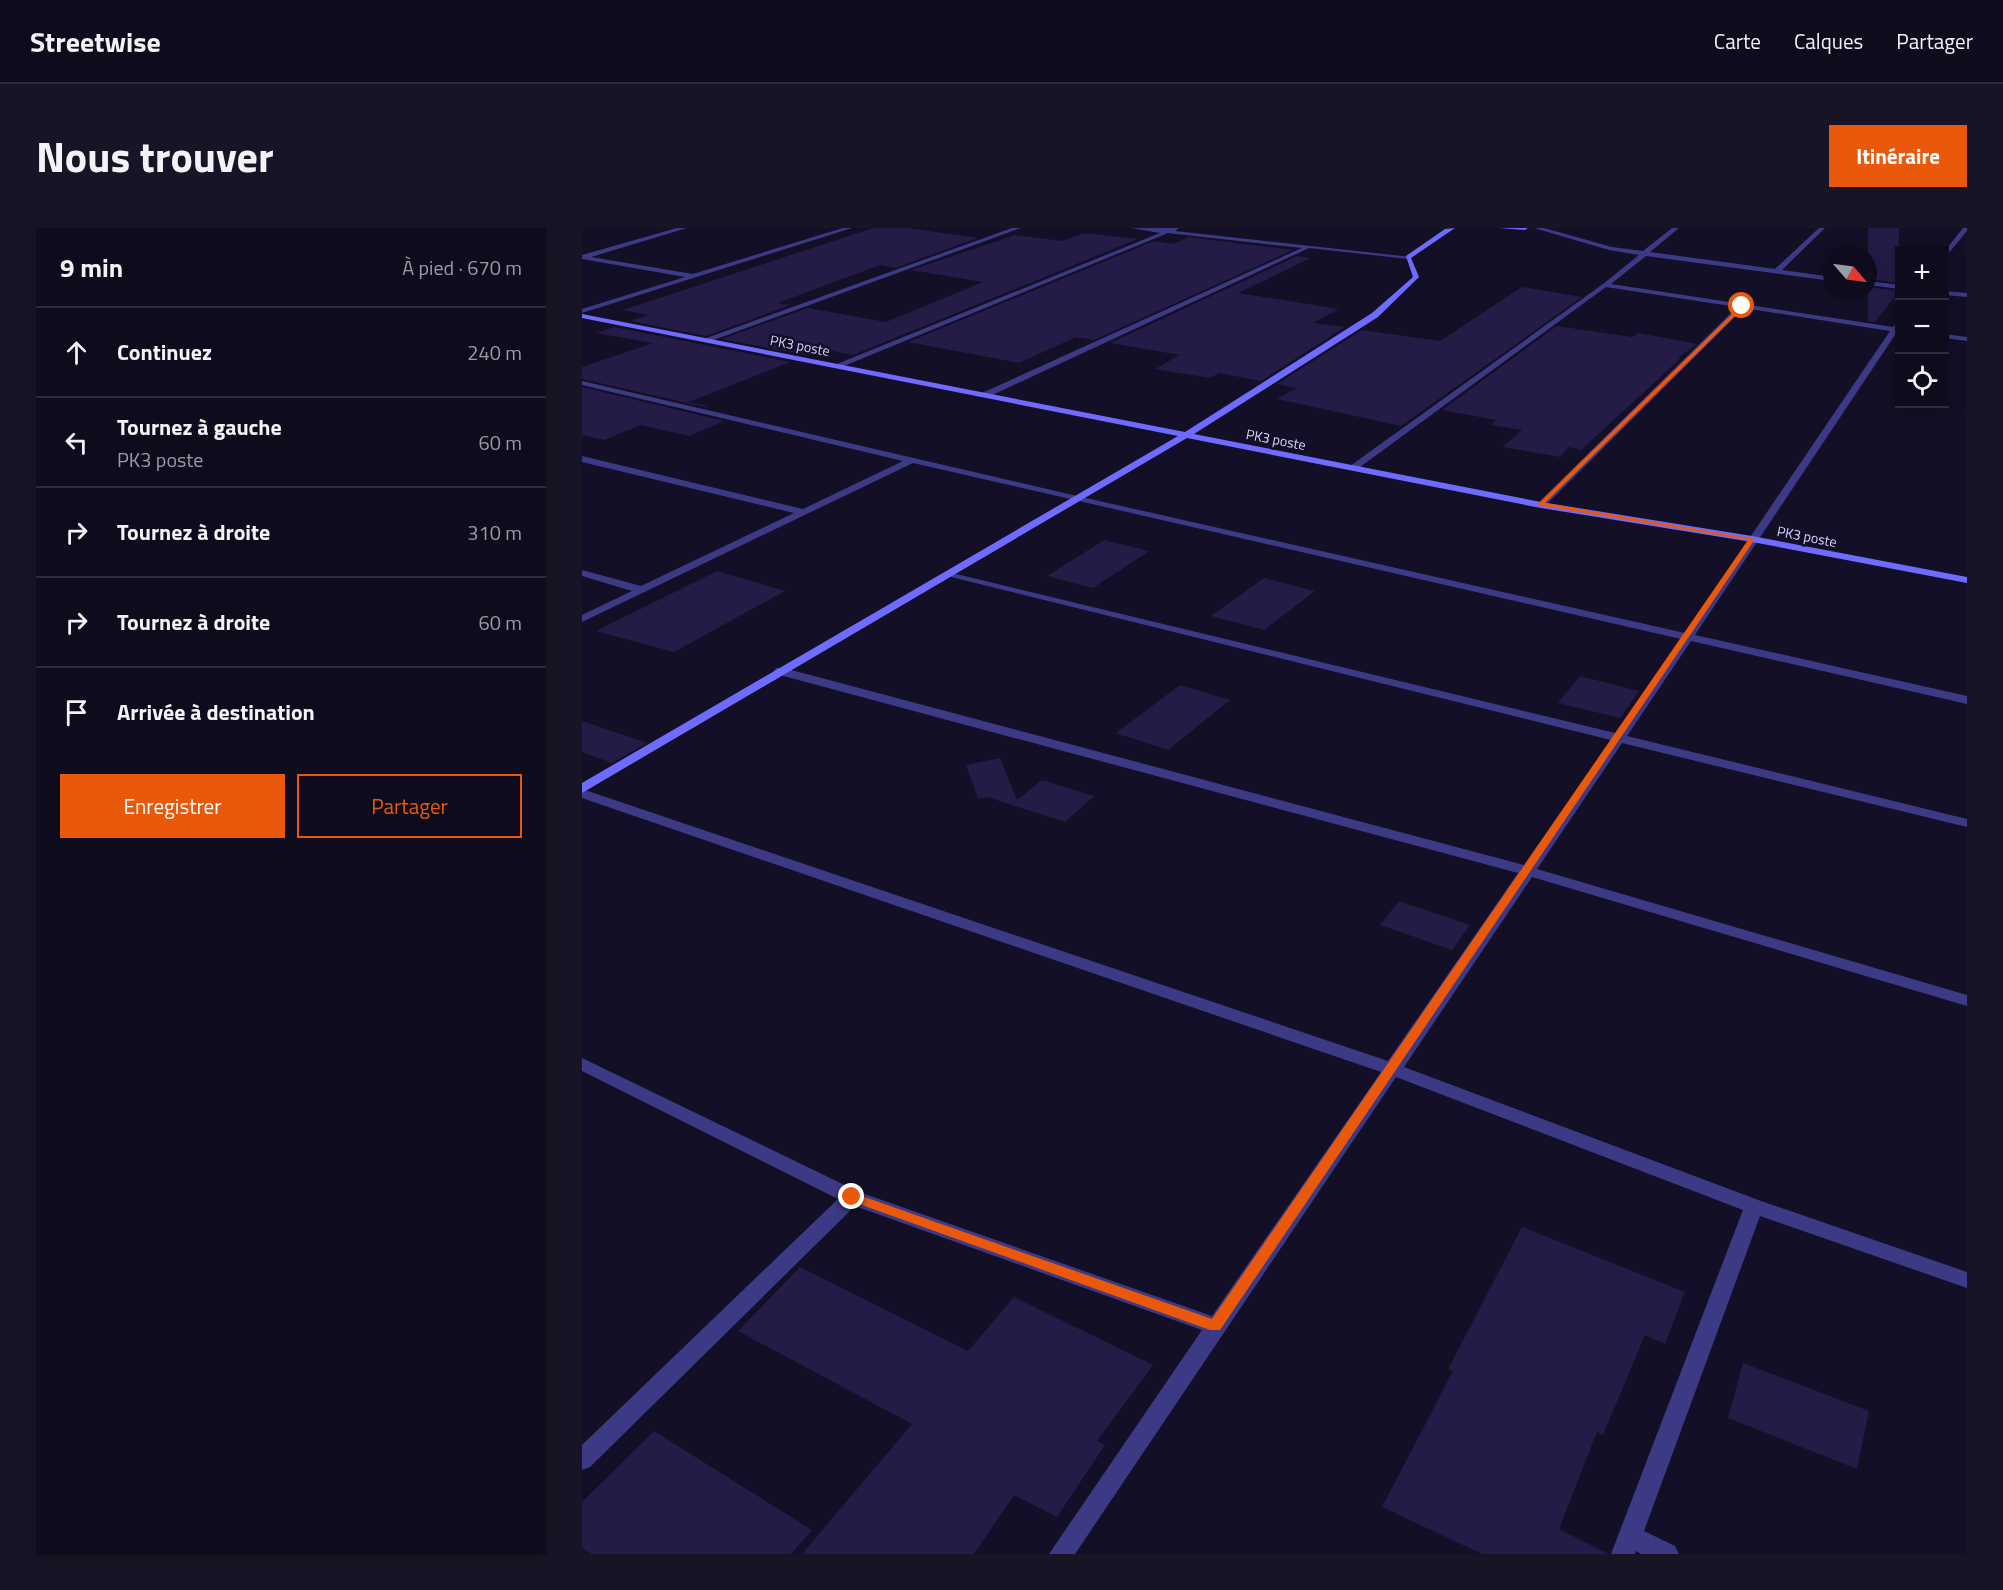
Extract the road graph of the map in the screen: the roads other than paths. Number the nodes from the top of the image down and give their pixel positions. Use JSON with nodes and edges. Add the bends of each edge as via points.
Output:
{"nodes":[{"id":1,"x":684,"y":228,"type":"edge"},
{"id":2,"x":849,"y":228,"type":"edge"},
{"id":3,"x":1018,"y":228,"type":"edge"},
{"id":4,"x":1134,"y":228,"type":"edge"},
{"id":5,"x":1176,"y":228,"type":"edge"},
{"id":6,"x":1452,"y":228,"type":"edge"},
{"id":7,"x":1502,"y":228,"type":"edge"},
{"id":8,"x":1525,"y":228,"type":"edge"},
{"id":9,"x":1537,"y":228,"type":"edge"},
{"id":10,"x":1676,"y":228,"type":"edge"},
{"id":11,"x":1822,"y":228,"type":"edge"},
{"id":12,"x":1966,"y":228,"type":"edge"},
{"id":13,"x":1166,"y":232,"type":"junction"},
{"id":14,"x":1306,"y":248,"type":"junction"},
{"id":15,"x":1949,"y":250,"type":"edge"},
{"id":16,"x":1642,"y":254,"type":"junction"},
{"id":17,"x":1408,"y":257,"type":"junction"},
{"id":18,"x":1776,"y":272,"type":"junction"},
{"id":19,"x":694,"y":276,"type":"junction"},
{"id":20,"x":1823,"y":278,"type":"edge"},
{"id":21,"x":1877,"y":284,"type":"edge"},
{"id":22,"x":1605,"y":285,"type":"junction"},
{"id":23,"x":1895,"y":286,"type":"edge"},
{"id":24,"x":1949,"y":293,"type":"edge"},
{"id":25,"x":1967,"y":295,"type":"edge"},
{"id":26,"x":1742,"y":306,"type":"junction"},
{"id":27,"x":582,"y":311,"type":"edge"},
{"id":28,"x":582,"y":316,"type":"edge"},
{"id":29,"x":1895,"y":327,"type":"edge"},
{"id":30,"x":1895,"y":331,"type":"edge"},
{"id":31,"x":1949,"y":337,"type":"edge"},
{"id":32,"x":1967,"y":339,"type":"edge"},
{"id":33,"x":705,"y":340,"type":"junction"},
{"id":34,"x":836,"y":366,"type":"junction"},
{"id":35,"x":582,"y":383,"type":"edge"},
{"id":36,"x":985,"y":395,"type":"junction"},
{"id":37,"x":1186,"y":435,"type":"junction"},
{"id":38,"x":582,"y":459,"type":"edge"},
{"id":39,"x":913,"y":460,"type":"junction"},
{"id":40,"x":1353,"y":468,"type":"junction"},
{"id":41,"x":1077,"y":499,"type":"junction"},
{"id":42,"x":1540,"y":505,"type":"junction"},
{"id":43,"x":806,"y":513,"type":"junction"},
{"id":44,"x":1752,"y":539,"type":"junction"},
{"id":45,"x":582,"y":573,"type":"edge"},
{"id":46,"x":948,"y":574,"type":"junction"},
{"id":47,"x":1967,"y":580,"type":"edge"},
{"id":48,"x":642,"y":590,"type":"junction"},
{"id":49,"x":582,"y":619,"type":"edge"},
{"id":50,"x":1687,"y":638,"type":"junction"},
{"id":51,"x":780,"y":671,"type":"junction"},
{"id":52,"x":1967,"y":700,"type":"edge"},
{"id":53,"x":1620,"y":736,"type":"junction"},
{"id":54,"x":582,"y":791,"type":"edge"},
{"id":55,"x":1967,"y":823,"type":"edge"},
{"id":56,"x":1528,"y":871,"type":"junction"},
{"id":57,"x":1967,"y":1001,"type":"edge"},
{"id":58,"x":582,"y":1064,"type":"edge"},
{"id":59,"x":1392,"y":1069,"type":"junction"},
{"id":60,"x":852,"y":1197,"type":"junction"},
{"id":61,"x":1754,"y":1206,"type":"junction"},
{"id":62,"x":1967,"y":1280,"type":"edge"},
{"id":63,"x":1215,"y":1326,"type":"junction"},
{"id":64,"x":582,"y":1460,"type":"edge"},
{"id":65,"x":1626,"y":1545,"type":"edge"},
{"id":66,"x":1061,"y":1554,"type":"edge"},
{"id":67,"x":1667,"y":1554,"type":"edge"}],
"edges":[{"from":1,"to":19,"type":"street","via":[[582,257]]},
{"from":2,"to":19,"type":"street"},
{"from":3,"to":33,"type":"street"},
{"from":4,"to":13,"type":"street"},
{"from":5,"to":13,"type":"street"},
{"from":6,"to":17,"type":"street"},
{"from":7,"to":8,"type":"street"},
{"from":9,"to":16,"type":"street","via":[[1583,243]]},
{"from":10,"to":16,"type":"street"},
{"from":11,"to":18,"type":"street"},
{"from":12,"to":15,"type":"street"},
{"from":13,"to":14,"type":"street"},
{"from":13,"to":34,"type":"street"},
{"from":14,"to":17,"type":"street"},
{"from":14,"to":36,"type":"street"},
{"from":16,"to":18,"type":"street"},
{"from":16,"to":22,"type":"street"},
{"from":17,"to":37,"type":"street","via":[[1416,277],[1375,315]]},
{"from":18,"to":20,"type":"street"},
{"from":19,"to":27,"type":"street"},
{"from":21,"to":23,"type":"street"},
{"from":22,"to":26,"type":"street"},
{"from":22,"to":40,"type":"street"},
{"from":24,"to":25,"type":"street"},
{"from":26,"to":29,"type":"street"},
{"from":26,"to":42,"type":"street"},
{"from":28,"to":33,"type":"street","name":"PK3 poste"},
{"from":30,"to":44,"type":"street"},
{"from":31,"to":32,"type":"street"},
{"from":33,"to":34,"type":"street","name":"PK3 poste"},
{"from":34,"to":36,"type":"street","name":"PK3 poste"},
{"from":35,"to":39,"type":"street"},
{"from":36,"to":37,"type":"street","name":"PK3 poste"},
{"from":37,"to":40,"type":"street","name":"PK3 poste"},
{"from":37,"to":41,"type":"street"},
{"from":38,"to":43,"type":"street"},
{"from":39,"to":41,"type":"street"},
{"from":39,"to":43,"type":"street"},
{"from":40,"to":42,"type":"street","name":"PK3 poste"},
{"from":41,"to":46,"type":"street"},
{"from":41,"to":50,"type":"street"},
{"from":42,"to":44,"type":"street","name":"PK3 poste"},
{"from":43,"to":48,"type":"street"},
{"from":44,"to":47,"type":"street","name":"PK3 poste"},
{"from":44,"to":50,"type":"street"},
{"from":45,"to":48,"type":"street"},
{"from":46,"to":51,"type":"street"},
{"from":46,"to":53,"type":"street"},
{"from":48,"to":49,"type":"street"},
{"from":50,"to":52,"type":"street"},
{"from":50,"to":53,"type":"street"},
{"from":51,"to":54,"type":"street"},
{"from":51,"to":56,"type":"street"},
{"from":53,"to":55,"type":"street"},
{"from":53,"to":56,"type":"street"},
{"from":54,"to":59,"type":"street"},
{"from":56,"to":57,"type":"street"},
{"from":56,"to":59,"type":"street"},
{"from":58,"to":60,"type":"street"},
{"from":59,"to":61,"type":"street"},
{"from":59,"to":63,"type":"street"},
{"from":60,"to":63,"type":"street"},
{"from":60,"to":64,"type":"street"},
{"from":61,"to":62,"type":"street"},
{"from":61,"to":65,"type":"street"},
{"from":63,"to":66,"type":"street"},
{"from":65,"to":67,"type":"street"}]}
